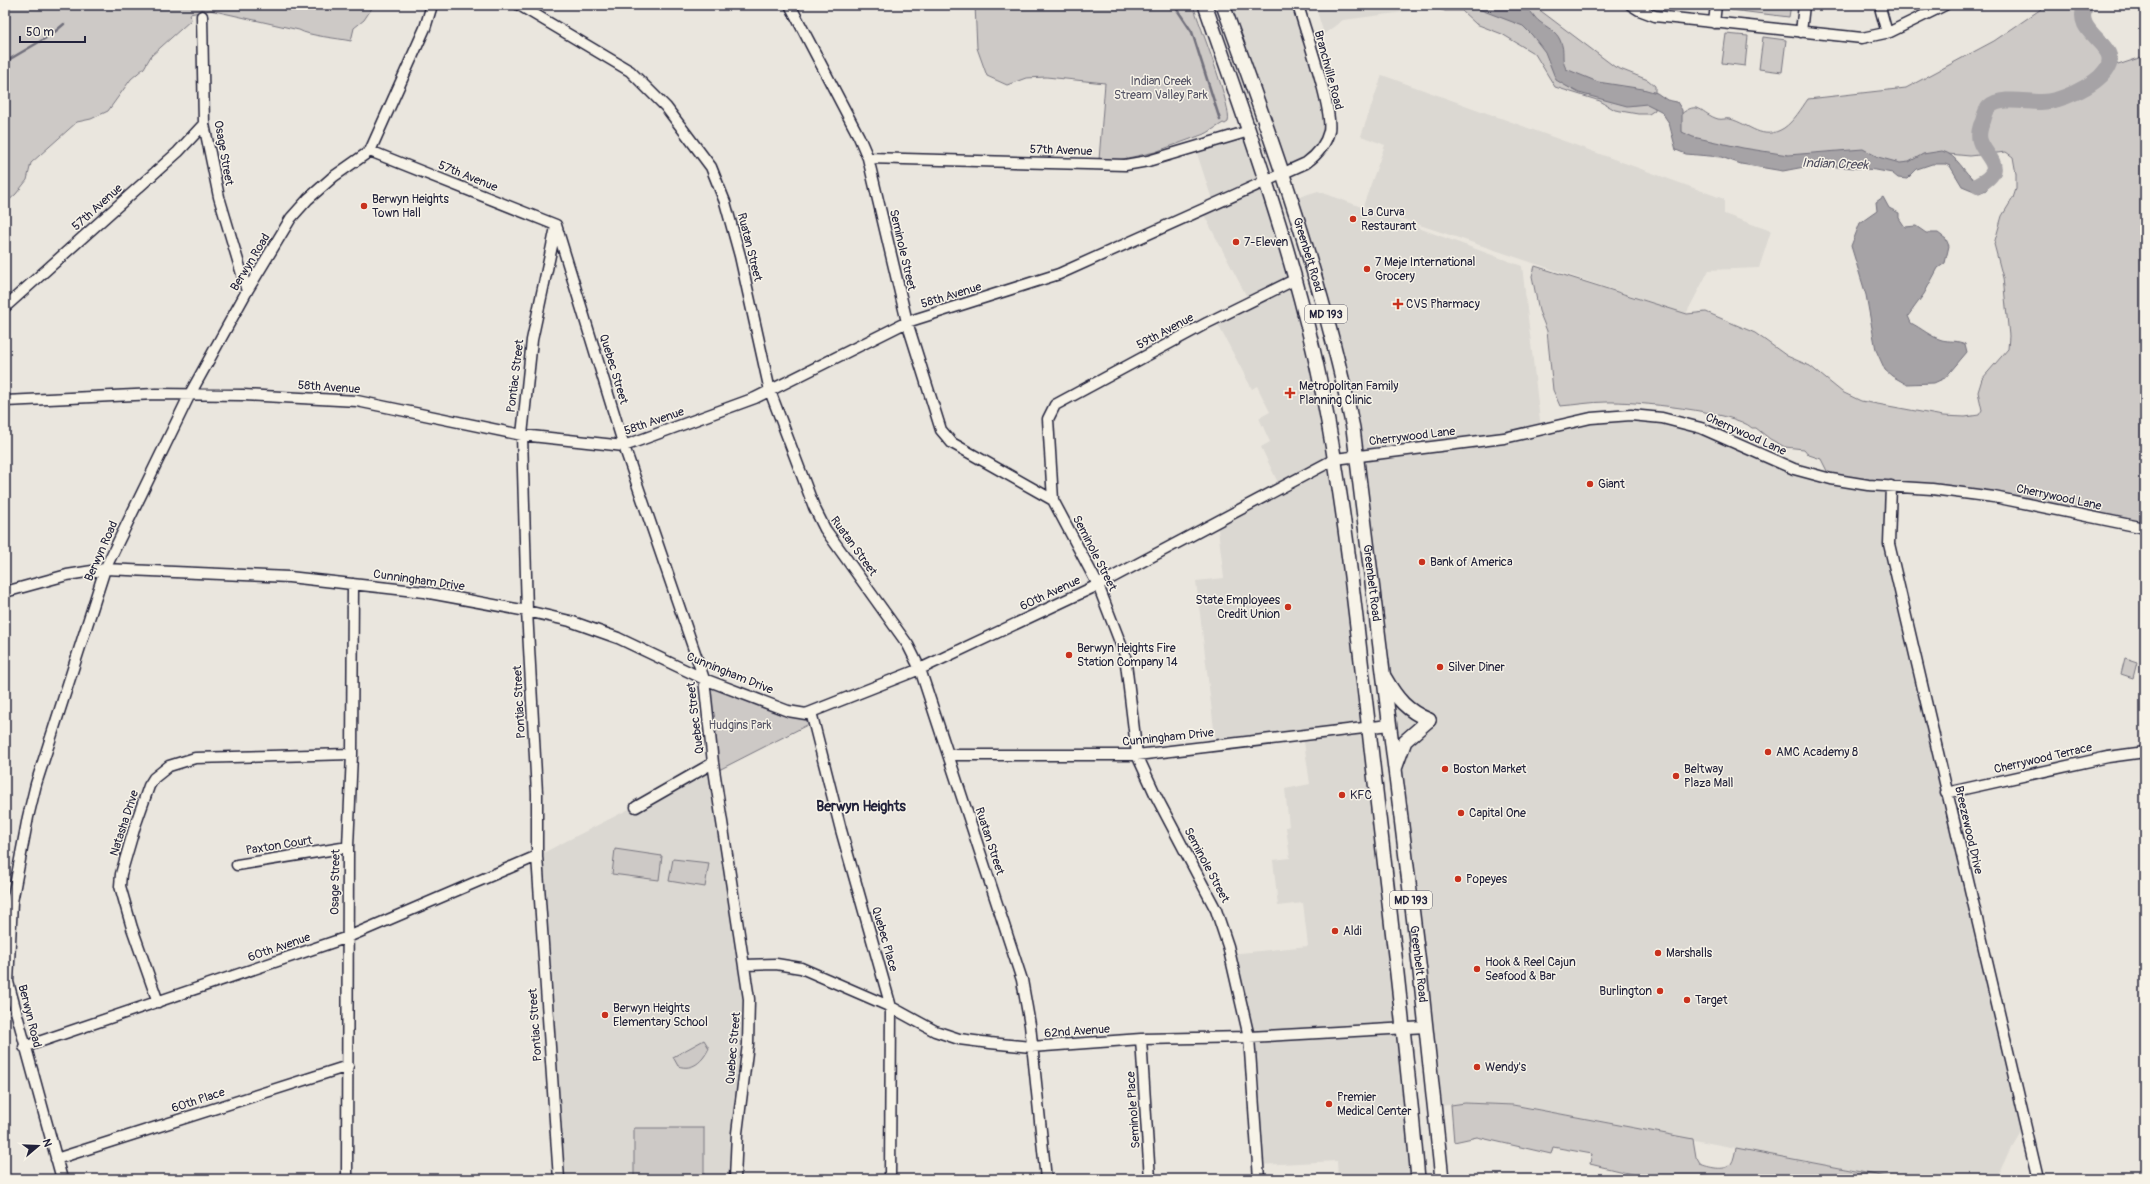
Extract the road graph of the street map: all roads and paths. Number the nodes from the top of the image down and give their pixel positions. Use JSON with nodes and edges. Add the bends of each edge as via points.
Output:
{"nodes":[{"id":1,"x":432,"y":5,"type":"edge"},
{"id":2,"x":519,"y":5,"type":"edge"},
{"id":3,"x":790,"y":5,"type":"edge"},
{"id":4,"x":1205,"y":5,"type":"edge"},
{"id":5,"x":1223,"y":5,"type":"edge"},
{"id":6,"x":1298,"y":5,"type":"edge"},
{"id":7,"x":1631,"y":5,"type":"edge"},
{"id":8,"x":1716,"y":5,"type":"edge"},
{"id":9,"x":1804,"y":5,"type":"edge"},
{"id":10,"x":1882,"y":5,"type":"edge"},
{"id":11,"x":1945,"y":5,"type":"edge"},
{"id":12,"x":202,"y":16,"type":"dead end"},
{"id":13,"x":1714,"y":23,"type":"junction"},
{"id":14,"x":1801,"y":32,"type":"junction"},
{"id":15,"x":1887,"y":33,"type":"junction"},
{"id":16,"x":204,"y":124,"type":"junction"},
{"id":17,"x":1249,"y":131,"type":"junction"},
{"id":18,"x":370,"y":150,"type":"junction"},
{"id":19,"x":868,"y":158,"type":"junction"},
{"id":20,"x":1284,"y":174,"type":"junction"},
{"id":21,"x":1266,"y":183,"type":"junction"},
{"id":22,"x":556,"y":225,"type":"junction"},
{"id":23,"x":1296,"y":279,"type":"junction"},
{"id":24,"x":247,"y":291,"type":"junction"},
{"id":25,"x":5,"y":307,"type":"edge"},
{"id":26,"x":906,"y":322,"type":"junction"},
{"id":27,"x":770,"y":391,"type":"junction"},
{"id":28,"x":190,"y":394,"type":"junction"},
{"id":29,"x":5,"y":401,"type":"edge"},
{"id":30,"x":522,"y":434,"type":"junction"},
{"id":31,"x":624,"y":446,"type":"junction"},
{"id":32,"x":1358,"y":456,"type":"junction"},
{"id":33,"x":1335,"y":459,"type":"junction"},
{"id":34,"x":1891,"y":486,"type":"junction"},
{"id":35,"x":1053,"y":500,"type":"junction"},
{"id":36,"x":2145,"y":528,"type":"edge"},
{"id":37,"x":105,"y":569,"type":"junction"},
{"id":38,"x":353,"y":584,"type":"junction"},
{"id":39,"x":1098,"y":585,"type":"junction"},
{"id":40,"x":5,"y":592,"type":"edge"},
{"id":41,"x":527,"y":610,"type":"junction"},
{"id":42,"x":920,"y":669,"type":"junction"},
{"id":43,"x":1382,"y":673,"type":"junction"},
{"id":44,"x":704,"y":678,"type":"junction"},
{"id":45,"x":811,"y":712,"type":"junction"},
{"id":46,"x":1388,"y":725,"type":"junction"},
{"id":47,"x":1368,"y":727,"type":"junction"},
{"id":48,"x":2145,"y":752,"type":"edge"},
{"id":49,"x":352,"y":754,"type":"junction"},
{"id":50,"x":948,"y":755,"type":"junction"},
{"id":51,"x":1137,"y":755,"type":"junction"},
{"id":52,"x":713,"y":763,"type":"junction"},
{"id":53,"x":1395,"y":774,"type":"junction"},
{"id":54,"x":1946,"y":793,"type":"junction"},
{"id":55,"x":636,"y":807,"type":"dead end"},
{"id":56,"x":348,"y":847,"type":"junction"},
{"id":57,"x":537,"y":856,"type":"junction"},
{"id":58,"x":236,"y":865,"type":"dead end"},
{"id":59,"x":348,"y":937,"type":"junction"},
{"id":60,"x":745,"y":965,"type":"junction"},
{"id":61,"x":6,"y":983,"type":"edge"},
{"id":62,"x":158,"y":1002,"type":"junction"},
{"id":63,"x":891,"y":1007,"type":"junction"},
{"id":64,"x":1426,"y":1027,"type":"junction"},
{"id":65,"x":1403,"y":1030,"type":"junction"},
{"id":66,"x":1249,"y":1037,"type":"junction"},
{"id":67,"x":1141,"y":1040,"type":"junction"},
{"id":68,"x":1031,"y":1047,"type":"junction"},
{"id":69,"x":24,"y":1048,"type":"junction"},
{"id":70,"x":348,"y":1066,"type":"junction"},
{"id":71,"x":56,"y":1159,"type":"junction"},
{"id":72,"x":62,"y":1179,"type":"edge"},
{"id":73,"x":347,"y":1179,"type":"edge"},
{"id":74,"x":559,"y":1179,"type":"edge"},
{"id":75,"x":735,"y":1179,"type":"edge"},
{"id":76,"x":890,"y":1179,"type":"edge"},
{"id":77,"x":1046,"y":1179,"type":"edge"},
{"id":78,"x":1150,"y":1179,"type":"edge"},
{"id":79,"x":1259,"y":1179,"type":"edge"},
{"id":80,"x":1418,"y":1179,"type":"edge"},
{"id":81,"x":1442,"y":1179,"type":"edge"},
{"id":82,"x":2038,"y":1179,"type":"edge"}],
"edges":[{"from":1,"to":18,"type":"street","name":"Berwyn Road","via":[[425,28]]},
{"from":2,"to":27,"type":"street","name":"Ruatan Street","via":[[630,71],[666,107],[711,167],[725,202],[740,256]]},
{"from":3,"to":19,"type":"street","name":"Seminole Street"},
{"from":4,"to":17,"type":"main road","name":"Greenbelt Road","number":"MD 193"},
{"from":5,"to":20,"type":"main road","name":"Greenbelt Road","number":"MD 193"},
{"from":6,"to":20,"type":"street","name":"Branchville Road","via":[[1328,109],[1329,123],[1326,138],[1315,157]]},
{"from":7,"to":13,"type":"street","via":[[1654,16]]},
{"from":8,"to":13,"type":"street"},
{"from":9,"to":14,"type":"street"},
{"from":10,"to":15,"type":"street","via":[[1881,11]]},
{"from":11,"to":15,"type":"street"},
{"from":12,"to":16,"type":"street","name":"Osage Street"},
{"from":13,"to":14,"type":"street"},
{"from":14,"to":15,"type":"street","via":[[1862,38]]},
{"from":16,"to":24,"type":"street","name":"Osage Street","via":[[219,197]]},
{"from":16,"to":25,"type":"street","name":"57th Avenue","via":[[178,152]]},
{"from":17,"to":19,"type":"street","name":"57th Avenue","via":[[1130,164]]},
{"from":17,"to":21,"type":"main road","name":"Greenbelt Road","number":"MD 193"},
{"from":18,"to":22,"type":"street","name":"57th Avenue"},
{"from":18,"to":24,"type":"street","name":"Berwyn Road","via":[[333,177],[298,209]]},
{"from":19,"to":26,"type":"street","name":"Seminole Street"},
{"from":20,"to":21,"type":"street","name":"Branchville Road"},
{"from":20,"to":32,"type":"main road","name":"Greenbelt Road","number":"MD 193","via":[[1337,353]]},
{"from":21,"to":23,"type":"main road","name":"Greenbelt Road","number":"MD 193"},
{"from":21,"to":26,"type":"street","name":"58th Avenue","via":[[1059,274]]},
{"from":22,"to":30,"type":"street","name":"Pontiac Street","via":[[532,340]]},
{"from":22,"to":31,"type":"street","name":"Quebec Street"},
{"from":23,"to":33,"type":"main road","name":"Greenbelt Road","number":"MD 193"},
{"from":23,"to":35,"type":"street","name":"59th Avenue","via":[[1060,401],[1050,412],[1048,419]]},
{"from":24,"to":28,"type":"street","name":"Berwyn Road"},
{"from":26,"to":27,"type":"street","name":"58th Avenue"},
{"from":26,"to":35,"type":"street","name":"Seminole Street","via":[[944,437]]},
{"from":27,"to":31,"type":"street","name":"58th Avenue"},
{"from":27,"to":42,"type":"street","name":"Ruatan Street","via":[[822,524],[908,645]]},
{"from":28,"to":29,"type":"street","name":"58th Avenue"},
{"from":28,"to":30,"type":"street","name":"58th Avenue","via":[[357,401]]},
{"from":28,"to":37,"type":"street","name":"Berwyn Road"},
{"from":30,"to":31,"type":"street","name":"58th Avenue"},
{"from":30,"to":41,"type":"street","name":"Pontiac Street"},
{"from":31,"to":44,"type":"street","name":"Quebec Street"},
{"from":32,"to":33,"type":"street","name":"Cherrywood Lane"},
{"from":32,"to":34,"type":"street","name":"Cherrywood Lane","via":[[1504,438],[1591,418],[1640,415],[1701,428],[1801,471],[1854,483]]},
{"from":32,"to":43,"type":"main road","name":"Greenbelt Road","number":"MD 193"},
{"from":33,"to":39,"type":"street","name":"60th Avenue"},
{"from":33,"to":47,"type":"main road","name":"Greenbelt Road","number":"MD 193"},
{"from":34,"to":36,"type":"street","name":"Cherrywood Lane","via":[[1994,497]]},
{"from":34,"to":54,"type":"street","name":"Breezewood Drive","via":[[1888,544]]},
{"from":35,"to":39,"type":"street","name":"Seminole Street"},
{"from":37,"to":38,"type":"street","name":"Cunningham Drive","via":[[289,577]]},
{"from":37,"to":40,"type":"street","name":"Cunningham Drive","via":[[67,575]]},
{"from":37,"to":61,"type":"street","name":"Berwyn Road","via":[[31,800],[12,902]]},
{"from":38,"to":41,"type":"street","name":"Cunningham Drive","via":[[424,592]]},
{"from":38,"to":49,"type":"street","name":"Osage Street"},
{"from":39,"to":42,"type":"street","name":"60th Avenue"},
{"from":39,"to":51,"type":"street","name":"Seminole Street","via":[[1126,655]]},
{"from":41,"to":44,"type":"street","name":"Cunningham Drive","via":[[570,621],[618,638]]},
{"from":41,"to":57,"type":"street","name":"Pontiac Street","via":[[537,793]]},
{"from":42,"to":45,"type":"street","name":"60th Avenue"},
{"from":42,"to":50,"type":"street","name":"Ruatan Street"},
{"from":43,"to":46,"type":"main road","name":"Greenbelt Road","number":"MD 193"},
{"from":43,"to":53,"type":"main road","via":[[1399,701],[1409,710],[1429,720],[1406,741]]},
{"from":44,"to":45,"type":"street","name":"Cunningham Drive","via":[[788,710],[802,714]]},
{"from":44,"to":52,"type":"street","name":"Quebec Street"},
{"from":45,"to":63,"type":"street","name":"Quebec Place"},
{"from":46,"to":47,"type":"street","name":"Cunningham Drive"},
{"from":46,"to":53,"type":"main road","name":"Greenbelt Road","number":"MD 193"},
{"from":47,"to":51,"type":"street","name":"Cunningham Drive"},
{"from":47,"to":65,"type":"main road","name":"Greenbelt Road","number":"MD 193"},
{"from":48,"to":54,"type":"street","name":"Cherrywood Terrace","via":[[2108,757]]},
{"from":49,"to":56,"type":"street","name":"Osage Street"},
{"from":49,"to":62,"type":"street","name":"Natasha Drive","via":[[195,758],[169,766],[154,778],[135,826],[120,886]]},
{"from":50,"to":51,"type":"street","name":"Cunningham Drive"},
{"from":50,"to":68,"type":"street","name":"Ruatan Street","via":[[1022,980]]},
{"from":51,"to":66,"type":"street","name":"Seminole Street","via":[[1216,910],[1229,950]]},
{"from":52,"to":55,"type":"street"},
{"from":52,"to":60,"type":"street","name":"Quebec Street"},
{"from":53,"to":64,"type":"main road","name":"Greenbelt Road","number":"MD 193"},
{"from":54,"to":82,"type":"street","name":"Breezewood Drive"},
{"from":56,"to":58,"type":"street","name":"Paxton Court"},
{"from":56,"to":59,"type":"street","name":"Osage Street"},
{"from":57,"to":59,"type":"street","name":"60th Avenue"},
{"from":57,"to":74,"type":"street","name":"Pontiac Street"},
{"from":59,"to":62,"type":"street","name":"60th Avenue"},
{"from":59,"to":70,"type":"street","name":"Osage Street"},
{"from":60,"to":63,"type":"street","name":"62nd Avenue","via":[[776,964],[801,968]]},
{"from":60,"to":75,"type":"street","name":"Quebec Street","via":[[750,1019],[737,1134]]},
{"from":61,"to":69,"type":"street","name":"Berwyn Road"},
{"from":62,"to":69,"type":"street","name":"60th Avenue"},
{"from":63,"to":68,"type":"street","name":"62nd Avenue","via":[[948,1036]]},
{"from":63,"to":76,"type":"street","name":"Quebec Place"},
{"from":64,"to":65,"type":"street","name":"62nd Avenue"},
{"from":64,"to":81,"type":"main road","name":"Greenbelt Road","number":"MD 193"},
{"from":65,"to":66,"type":"street","name":"62nd Avenue"},
{"from":65,"to":80,"type":"main road","name":"Greenbelt Road","number":"MD 193"},
{"from":66,"to":67,"type":"street","name":"62nd Avenue"},
{"from":66,"to":79,"type":"street","name":"Seminole Street"},
{"from":67,"to":68,"type":"street","name":"62nd Avenue"},
{"from":67,"to":78,"type":"street","name":"Seminole Place"},
{"from":68,"to":77,"type":"street","name":"Ruatan Street"},
{"from":69,"to":71,"type":"street","name":"Berwyn Road"},
{"from":70,"to":71,"type":"street","name":"60th Place"},
{"from":70,"to":73,"type":"street","name":"Osage Street"},
{"from":71,"to":72,"type":"street","name":"Berwyn Road"}]}
